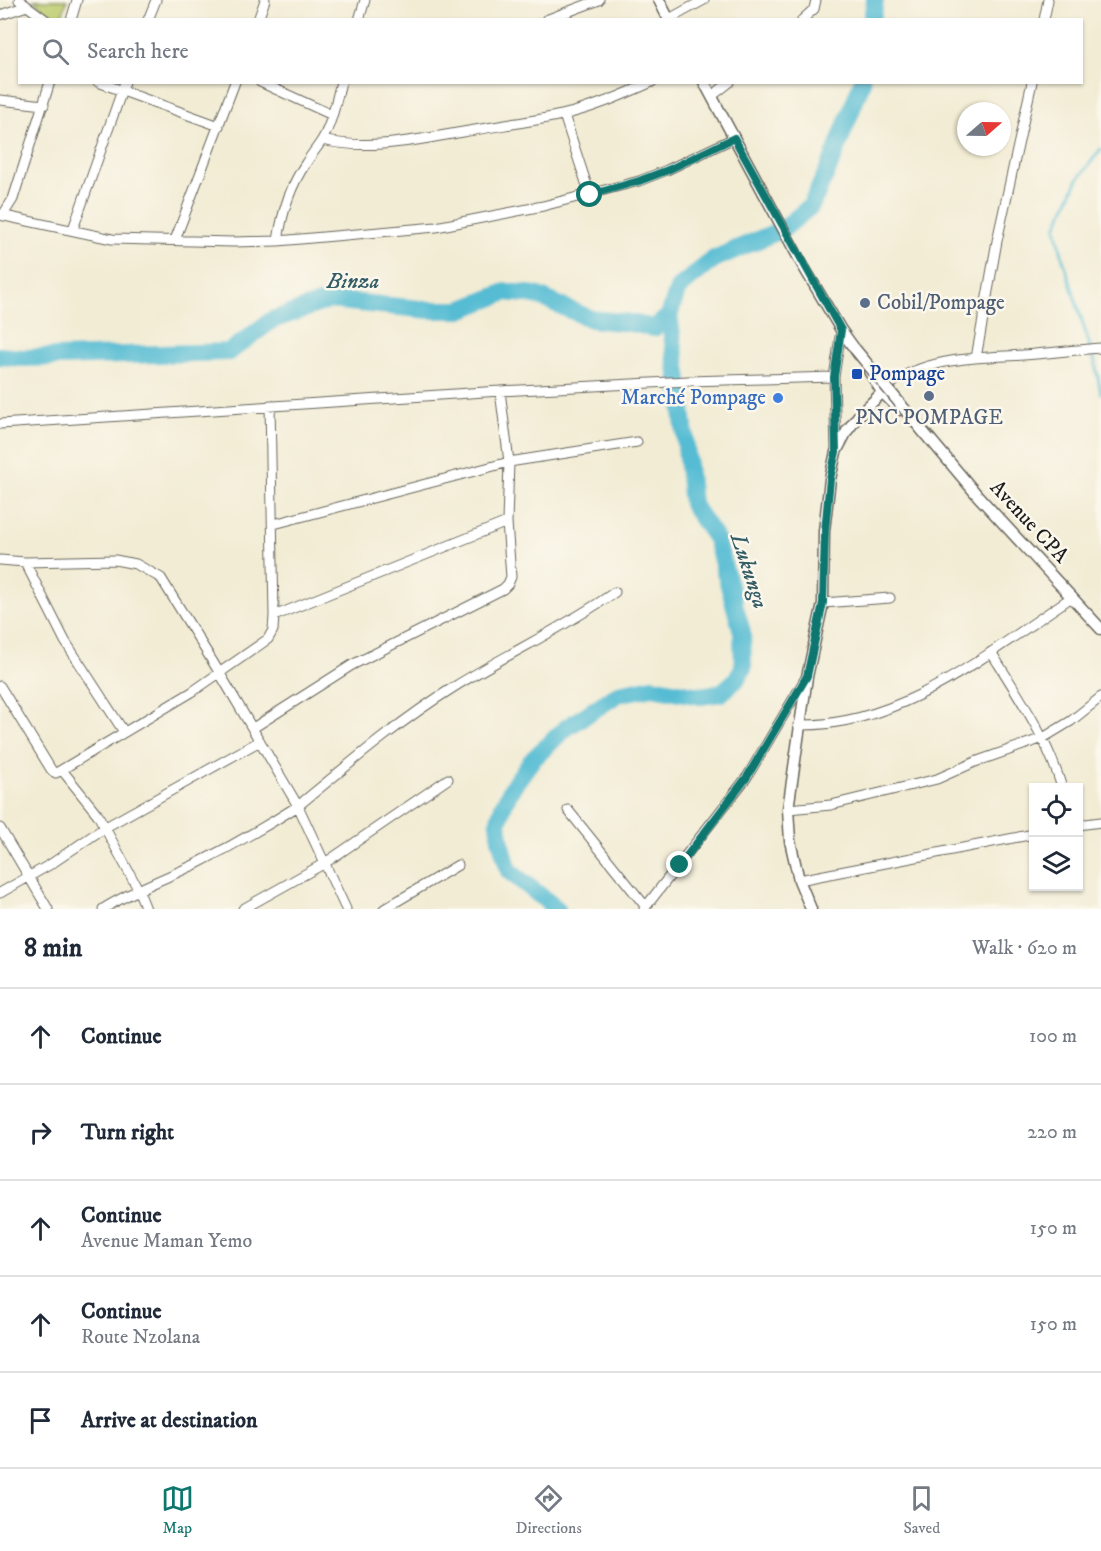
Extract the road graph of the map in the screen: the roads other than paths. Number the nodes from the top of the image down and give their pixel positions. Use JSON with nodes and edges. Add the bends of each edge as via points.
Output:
{"nodes":[{"id":1,"x":77,"y":0,"type":"edge"},
{"id":2,"x":156,"y":0,"type":"edge"},
{"id":3,"x":265,"y":0,"type":"edge"},
{"id":4,"x":365,"y":0,"type":"edge"},
{"id":5,"x":599,"y":0,"type":"edge"},
{"id":6,"x":659,"y":0,"type":"edge"},
{"id":7,"x":704,"y":0,"type":"edge"},
{"id":8,"x":816,"y":0,"type":"edge"},
{"id":9,"x":1048,"y":0,"type":"edge"},
{"id":10,"x":23,"y":3,"type":"edge"},
{"id":11,"x":0,"y":15,"type":"edge"},
{"id":12,"x":43,"y":18,"type":"edge"},
{"id":13,"x":72,"y":18,"type":"edge"},
{"id":14,"x":149,"y":18,"type":"edge"},
{"id":15,"x":259,"y":18,"type":"edge"},
{"id":16,"x":360,"y":18,"type":"edge"},
{"id":17,"x":551,"y":18,"type":"edge"},
{"id":18,"x":668,"y":18,"type":"edge"},
{"id":19,"x":671,"y":18,"type":"edge"},
{"id":20,"x":804,"y":18,"type":"edge"},
{"id":21,"x":1044,"y":18,"type":"edge"},
{"id":22,"x":49,"y":84,"type":"edge"},
{"id":23,"x":234,"y":84,"type":"edge"},
{"id":24,"x":264,"y":84,"type":"edge"},
{"id":25,"x":340,"y":84,"type":"edge"},
{"id":26,"x":647,"y":84,"type":"edge"},
{"id":27,"x":705,"y":84,"type":"edge"},
{"id":28,"x":727,"y":84,"type":"edge"},
{"id":29,"x":1032,"y":84,"type":"edge"},
{"id":30,"x":123,"y":86,"type":"edge"},
{"id":31,"x":711,"y":96,"type":"junction"},
{"id":32,"x":0,"y":100,"type":"edge"},
{"id":33,"x":44,"y":105,"type":"junction"},
{"id":34,"x":332,"y":115,"type":"junction"},
{"id":35,"x":564,"y":115,"type":"junction"},
{"id":36,"x":219,"y":126,"type":"junction"},
{"id":37,"x":734,"y":138,"type":"junction"},
{"id":38,"x":322,"y":140,"type":"junction"},
{"id":39,"x":590,"y":195,"type":"junction"},
{"id":40,"x":2,"y":214,"type":"edge"},
{"id":41,"x":73,"y":229,"type":"junction"},
{"id":42,"x":175,"y":240,"type":"junction"},
{"id":43,"x":278,"y":241,"type":"junction"},
{"id":44,"x":841,"y":330,"type":"junction"},
{"id":45,"x":1099,"y":348,"type":"edge"},
{"id":46,"x":855,"y":349,"type":"junction"},
{"id":47,"x":976,"y":358,"type":"junction"},
{"id":48,"x":834,"y":377,"type":"junction"},
{"id":49,"x":886,"y":388,"type":"junction"},
{"id":50,"x":501,"y":391,"type":"junction"},
{"id":51,"x":270,"y":405,"type":"junction"},
{"id":52,"x":0,"y":424,"type":"edge"},
{"id":53,"x":930,"y":440,"type":"junction"},
{"id":54,"x":637,"y":442,"type":"dead end"},
{"id":55,"x":836,"y":452,"type":"junction"},
{"id":56,"x":508,"y":462,"type":"junction"},
{"id":57,"x":507,"y":522,"type":"junction"},
{"id":58,"x":274,"y":524,"type":"junction"},
{"id":59,"x":0,"y":560,"type":"edge"},
{"id":60,"x":25,"y":562,"type":"junction"},
{"id":61,"x":615,"y":592,"type":"dead end"},
{"id":62,"x":1072,"y":597,"type":"junction"},
{"id":63,"x":890,"y":598,"type":"dead end"},
{"id":64,"x":823,"y":603,"type":"junction"},
{"id":65,"x":274,"y":616,"type":"junction"},
{"id":66,"x":1101,"y":629,"type":"edge"},
{"id":67,"x":991,"y":652,"type":"junction"},
{"id":68,"x":219,"y":672,"type":"junction"},
{"id":69,"x":807,"y":676,"type":"junction"},
{"id":70,"x":0,"y":686,"type":"edge"},
{"id":71,"x":1101,"y":697,"type":"edge"},
{"id":72,"x":798,"y":725,"type":"junction"},
{"id":73,"x":253,"y":728,"type":"junction"},
{"id":74,"x":124,"y":732,"type":"junction"},
{"id":75,"x":1043,"y":738,"type":"junction"},
{"id":76,"x":260,"y":741,"type":"junction"},
{"id":77,"x":62,"y":770,"type":"junction"},
{"id":78,"x":448,"y":779,"type":"dead end"},
{"id":79,"x":1061,"y":783,"type":"edge"},
{"id":80,"x":298,"y":806,"type":"junction"},
{"id":81,"x":788,"y":809,"type":"junction"},
{"id":82,"x":568,"y":810,"type":"dead end"},
{"id":83,"x":1101,"y":822,"type":"edge"},
{"id":84,"x":1083,"y":824,"type":"edge"},
{"id":85,"x":0,"y":828,"type":"edge"},
{"id":86,"x":104,"y":828,"type":"junction"},
{"id":87,"x":1029,"y":835,"type":"edge"},
{"id":88,"x":325,"y":862,"type":"junction"},
{"id":89,"x":458,"y":865,"type":"dead end"},
{"id":90,"x":29,"y":876,"type":"junction"},
{"id":91,"x":799,"y":880,"type":"junction"},
{"id":92,"x":138,"y":889,"type":"junction"},
{"id":93,"x":0,"y":893,"type":"edge"},
{"id":94,"x":645,"y":908,"type":"edge"},
{"id":95,"x":48,"y":909,"type":"edge"},
{"id":96,"x":103,"y":909,"type":"edge"},
{"id":97,"x":146,"y":909,"type":"edge"},
{"id":98,"x":243,"y":909,"type":"edge"},
{"id":99,"x":346,"y":909,"type":"edge"},
{"id":100,"x":384,"y":909,"type":"edge"},
{"id":101,"x":811,"y":909,"type":"edge"}],
"edges":[{"from":1,"to":13,"type":"street"},
{"from":2,"to":14,"type":"street"},
{"from":3,"to":15,"type":"street"},
{"from":4,"to":16,"type":"street"},
{"from":5,"to":17,"type":"street"},
{"from":6,"to":18,"type":"street"},
{"from":7,"to":19,"type":"street"},
{"from":8,"to":20,"type":"street","via":[[814,9]]},
{"from":9,"to":21,"type":"street"},
{"from":10,"to":11,"type":"street"},
{"from":10,"to":12,"type":"street"},
{"from":22,"to":33,"type":"street"},
{"from":23,"to":36,"type":"street"},
{"from":24,"to":34,"type":"street"},
{"from":25,"to":34,"type":"street"},
{"from":26,"to":35,"type":"street"},
{"from":27,"to":31,"type":"street"},
{"from":28,"to":31,"type":"street"},
{"from":29,"to":47,"type":"street"},
{"from":30,"to":36,"type":"street"},
{"from":30,"to":41,"type":"street"},
{"from":31,"to":37,"type":"street"},
{"from":32,"to":33,"type":"street"},
{"from":33,"to":40,"type":"street","via":[[13,199]]},
{"from":34,"to":38,"type":"street"},
{"from":35,"to":38,"type":"street","via":[[414,141],[358,145]]},
{"from":35,"to":39,"type":"street"},
{"from":36,"to":42,"type":"street"},
{"from":37,"to":39,"type":"street","via":[[668,170]]},
{"from":37,"to":44,"type":"street"},
{"from":38,"to":43,"type":"street","via":[[293,187],[282,215]]},
{"from":39,"to":43,"type":"street","via":[[436,227]]},
{"from":40,"to":41,"type":"street"},
{"from":41,"to":42,"type":"street","via":[[112,239]]},
{"from":42,"to":43,"type":"street"},
{"from":44,"to":46,"type":"street"},
{"from":44,"to":48,"type":"street"},
{"from":45,"to":47,"type":"street"},
{"from":46,"to":49,"type":"street"},
{"from":46,"to":53,"type":"street","bridge":true},
{"from":47,"to":49,"type":"street","via":[[907,373]]},
{"from":48,"to":50,"type":"street"},
{"from":48,"to":55,"type":"street"},
{"from":49,"to":53,"type":"street"},
{"from":49,"to":55,"type":"street","via":[[847,431]]},
{"from":50,"to":51,"type":"street"},
{"from":50,"to":56,"type":"street"},
{"from":51,"to":52,"type":"street"},
{"from":51,"to":58,"type":"street"},
{"from":53,"to":62,"type":"street","name":"Avenue CPA"},
{"from":54,"to":56,"type":"street"},
{"from":55,"to":64,"type":"street","via":[[825,531]]},
{"from":56,"to":57,"type":"street"},
{"from":56,"to":58,"type":"street"},
{"from":57,"to":65,"type":"street"},
{"from":57,"to":73,"type":"street","via":[[511,577],[503,589],[352,665]]},
{"from":58,"to":65,"type":"street"},
{"from":59,"to":60,"type":"street"},
{"from":60,"to":68,"type":"street","via":[[115,560],[149,570],[161,578]]},
{"from":60,"to":74,"type":"street","via":[[64,641]]},
{"from":61,"to":80,"type":"street","via":[[402,721]]},
{"from":62,"to":66,"type":"street","name":"Avenue CPA"},
{"from":62,"to":67,"type":"street"},
{"from":63,"to":64,"type":"street"},
{"from":64,"to":69,"type":"street"},
{"from":65,"to":68,"type":"street","via":[[268,639]]},
{"from":67,"to":72,"type":"street","via":[[925,693],[884,711],[829,724]]},
{"from":67,"to":75,"type":"street"},
{"from":68,"to":73,"type":"street"},
{"from":68,"to":74,"type":"street"},
{"from":69,"to":72,"type":"street"},
{"from":69,"to":94,"type":"street","via":[[747,777]]},
{"from":70,"to":77,"type":"street","via":[[52,771]]},
{"from":71,"to":75,"type":"street"},
{"from":72,"to":81,"type":"street"},
{"from":73,"to":76,"type":"street"},
{"from":74,"to":77,"type":"street"},
{"from":75,"to":79,"type":"street"},
{"from":75,"to":81,"type":"street","via":[[927,782],[831,805]]},
{"from":76,"to":80,"type":"street"},
{"from":76,"to":86,"type":"street"},
{"from":77,"to":86,"type":"street"},
{"from":78,"to":88,"type":"street"},
{"from":80,"to":88,"type":"street"},
{"from":80,"to":92,"type":"street","via":[[196,863]]},
{"from":81,"to":91,"type":"street"},
{"from":82,"to":94,"type":"street"},
{"from":83,"to":84,"type":"street"},
{"from":85,"to":90,"type":"street"},
{"from":86,"to":90,"type":"street"},
{"from":86,"to":92,"type":"street"},
{"from":87,"to":91,"type":"street"},
{"from":88,"to":98,"type":"street"},
{"from":88,"to":99,"type":"street"},
{"from":89,"to":100,"type":"street"},
{"from":90,"to":93,"type":"street"},
{"from":90,"to":95,"type":"street"},
{"from":91,"to":101,"type":"street"},
{"from":92,"to":96,"type":"street"},
{"from":92,"to":97,"type":"street"}]}
